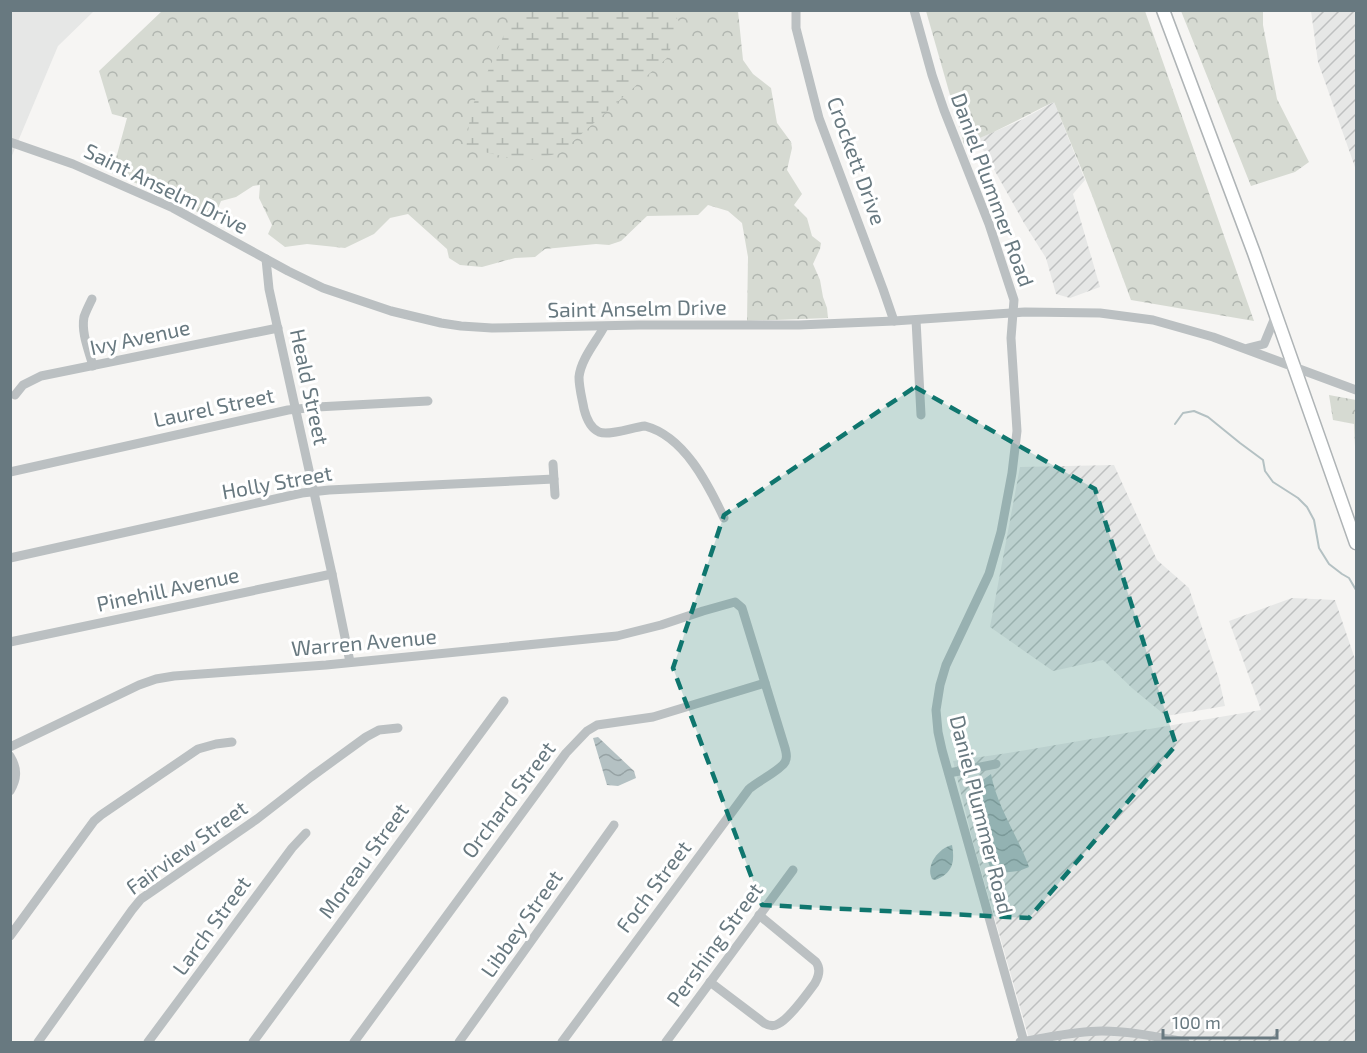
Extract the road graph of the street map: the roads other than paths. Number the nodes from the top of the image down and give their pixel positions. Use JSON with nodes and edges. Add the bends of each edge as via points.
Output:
{"nodes":[{"id":1,"x":796,"y":10,"type":"edge"},
{"id":2,"x":914,"y":10,"type":"edge"},
{"id":3,"x":1163,"y":10,"type":"edge"},
{"id":4,"x":10,"y":142,"type":"edge"},
{"id":5,"x":266,"y":259,"type":"junction"},
{"id":6,"x":92,"y":298,"type":"dead end"},
{"id":7,"x":1013,"y":313,"type":"junction"},
{"id":8,"x":1276,"y":315,"type":"junction"},
{"id":9,"x":916,"y":320,"type":"junction"},
{"id":10,"x":894,"y":321,"type":"junction"},
{"id":11,"x":604,"y":327,"type":"junction"},
{"id":12,"x":278,"y":328,"type":"junction"},
{"id":13,"x":1247,"y":348,"type":"junction"},
{"id":14,"x":93,"y":366,"type":"junction"},
{"id":15,"x":1293,"y":366,"type":"junction"},
{"id":16,"x":1356,"y":390,"type":"edge"},
{"id":17,"x":15,"y":395,"type":"dead end"},
{"id":18,"x":428,"y":401,"type":"dead end"},
{"id":19,"x":296,"y":409,"type":"junction"},
{"id":20,"x":921,"y":415,"type":"dead end"},
{"id":21,"x":553,"y":464,"type":"dead end"},
{"id":22,"x":10,"y":471,"type":"edge"},
{"id":23,"x":554,"y":479,"type":"junction"},
{"id":24,"x":314,"y":492,"type":"junction"},
{"id":25,"x":555,"y":495,"type":"dead end"},
{"id":26,"x":724,"y":518,"type":"dead end"},
{"id":27,"x":1356,"y":543,"type":"edge"},
{"id":28,"x":10,"y":558,"type":"edge"},
{"id":29,"x":332,"y":574,"type":"junction"},
{"id":30,"x":10,"y":642,"type":"edge"},
{"id":31,"x":350,"y":662,"type":"junction"},
{"id":32,"x":765,"y":682,"type":"junction"},
{"id":33,"x":504,"y":701,"type":"dead end"},
{"id":34,"x":398,"y":728,"type":"dead end"},
{"id":35,"x":232,"y":742,"type":"dead end"},
{"id":36,"x":10,"y":747,"type":"edge"},
{"id":37,"x":10,"y":756,"type":"edge"},
{"id":38,"x":996,"y":764,"type":"dead end"},
{"id":39,"x":949,"y":773,"type":"junction"},
{"id":40,"x":10,"y":791,"type":"edge"},
{"id":41,"x":614,"y":825,"type":"dead end"},
{"id":42,"x":306,"y":833,"type":"dead end"},
{"id":43,"x":793,"y":870,"type":"dead end"},
{"id":44,"x":759,"y":915,"type":"junction"},
{"id":45,"x":10,"y":936,"type":"edge"},
{"id":46,"x":710,"y":982,"type":"junction"},
{"id":47,"x":38,"y":1042,"type":"edge"},
{"id":48,"x":148,"y":1042,"type":"edge"},
{"id":49,"x":253,"y":1042,"type":"edge"},
{"id":50,"x":354,"y":1042,"type":"edge"},
{"id":51,"x":459,"y":1042,"type":"edge"},
{"id":52,"x":562,"y":1042,"type":"edge"},
{"id":53,"x":666,"y":1042,"type":"edge"},
{"id":54,"x":1022,"y":1042,"type":"edge"},
{"id":55,"x":1185,"y":1042,"type":"edge"}],
"edges":[{"from":1,"to":10,"type":"street","name":"Crockett Drive","via":[[796,28],[819,118]]},
{"from":2,"to":7,"type":"street","name":"Daniel Plummer Road","via":[[944,110],[1006,274],[1014,300]]},
{"from":3,"to":8,"type":"main road"},
{"from":4,"to":5,"type":"street","name":"Saint Anselm Drive","via":[[73,164],[173,208]]},
{"from":5,"to":11,"type":"street","name":"Saint Anselm Drive","via":[[339,295],[441,323],[492,328]]},
{"from":5,"to":12,"type":"street","name":"Heald Street"},
{"from":6,"to":14,"type":"street","via":[[84,322]]},
{"from":7,"to":9,"type":"street","name":"Saint Anselm Drive"},
{"from":7,"to":13,"type":"street","name":"Saint Anselm Drive","via":[[1100,313],[1144,318]]},
{"from":7,"to":39,"type":"street","name":"Daniel Plummer Road","via":[[1017,431],[1005,512],[990,574],[946,665],[937,699],[938,732]]},
{"from":8,"to":13,"type":"street","via":[[1264,344]]},
{"from":8,"to":15,"type":"main road"},
{"from":9,"to":10,"type":"street","name":"Saint Anselm Drive"},
{"from":9,"to":20,"type":"street"},
{"from":10,"to":11,"type":"street","name":"Saint Anselm Drive"},
{"from":11,"to":26,"type":"street","via":[[580,374],[581,395],[590,423],[601,432],[645,426],[668,437],[704,478]]},
{"from":12,"to":14,"type":"street","name":"Ivy Avenue"},
{"from":12,"to":19,"type":"street","name":"Heald Street"},
{"from":13,"to":15,"type":"street","name":"Saint Anselm Drive"},
{"from":14,"to":17,"type":"street","name":"Ivy Avenue","via":[[33,379]]},
{"from":15,"to":16,"type":"street","name":"Saint Anselm Drive"},
{"from":15,"to":27,"type":"main road"},
{"from":18,"to":19,"type":"street","name":"Laurel Street"},
{"from":19,"to":22,"type":"street","name":"Laurel Street"},
{"from":19,"to":24,"type":"street","name":"Heald Street"},
{"from":21,"to":23,"type":"street"},
{"from":23,"to":24,"type":"street","name":"Holly Street"},
{"from":23,"to":25,"type":"street"},
{"from":24,"to":28,"type":"street","name":"Holly Street"},
{"from":24,"to":29,"type":"street","name":"Heald Street"},
{"from":29,"to":30,"type":"street","name":"Pinehill Avenue"},
{"from":29,"to":31,"type":"street","name":"Heald Street"},
{"from":31,"to":32,"type":"street","name":"Warren Avenue","via":[[617,636],[735,602],[742,608]]},
{"from":31,"to":36,"type":"street","name":"Warren Avenue","via":[[156,679]]},
{"from":32,"to":50,"type":"street","name":"Orchard Street","via":[[653,717],[597,725],[588,731],[561,760]]},
{"from":32,"to":52,"type":"street","name":"Foch Street","via":[[787,755],[784,763],[749,789]]},
{"from":33,"to":49,"type":"street","name":"Moreau Street"},
{"from":34,"to":47,"type":"street","name":"Fairview Street","via":[[379,730],[366,737],[141,899]]},
{"from":35,"to":45,"type":"street","via":[[198,749],[94,821]]},
{"from":37,"to":40,"type":"street","via":[[16,781]]},
{"from":38,"to":39,"type":"street"},
{"from":39,"to":54,"type":"street","name":"Daniel Plummer Road"},
{"from":41,"to":51,"type":"street","name":"Libbey Street"},
{"from":42,"to":48,"type":"street","name":"Larch Street"},
{"from":43,"to":44,"type":"street","name":"Pershing Street"},
{"from":44,"to":46,"type":"street","name":"Pershing Street"},
{"from":44,"to":46,"type":"street","via":[[816,962],[819,977],[786,1019],[775,1026],[764,1023]]},
{"from":46,"to":53,"type":"street","name":"Pershing Street"},
{"from":54,"to":55,"type":"street","via":[[1102,1031]]}]}
